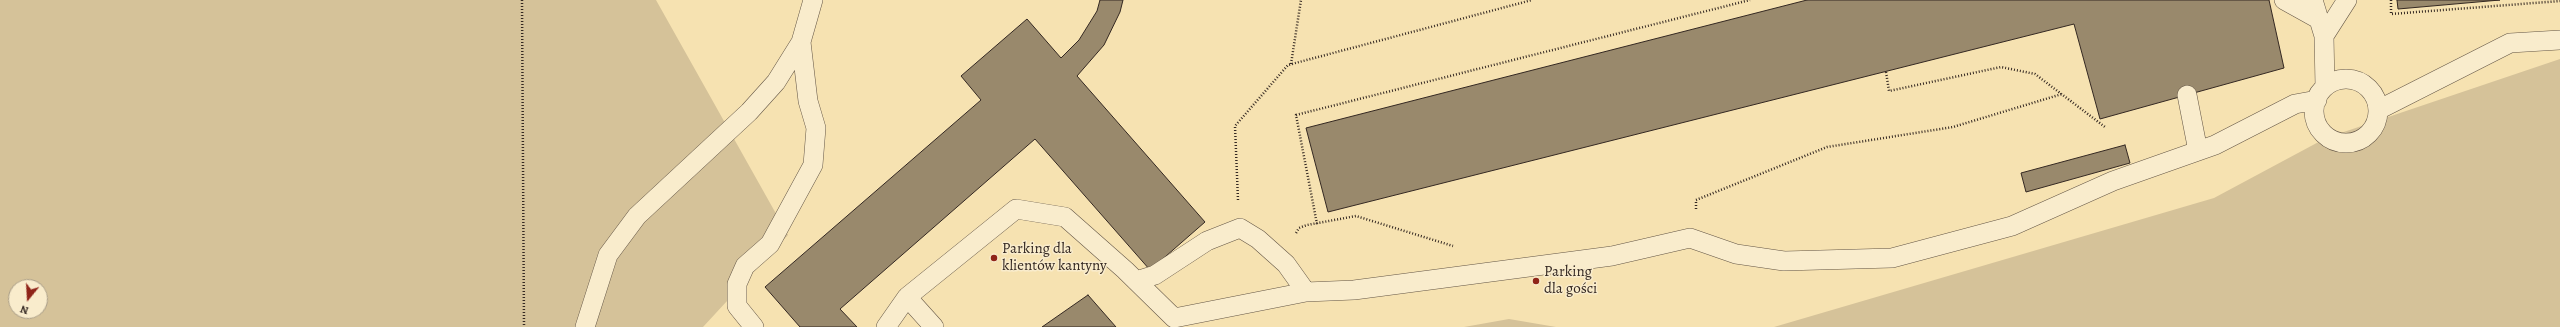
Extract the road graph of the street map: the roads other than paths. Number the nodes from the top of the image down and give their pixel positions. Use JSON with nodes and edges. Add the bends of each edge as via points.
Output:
{"nodes":[{"id":1,"x":813,"y":0,"type":"edge"},
{"id":2,"x":2284,"y":0,"type":"edge"},
{"id":3,"x":2313,"y":0,"type":"edge"},
{"id":4,"x":2347,"y":0,"type":"edge"},
{"id":5,"x":2322,"y":28,"type":"junction"},
{"id":6,"x":2560,"y":40,"type":"edge"},
{"id":7,"x":801,"y":42,"type":"junction"},
{"id":8,"x":2321,"y":94,"type":"junction"},
{"id":9,"x":2187,"y":95,"type":"dead end"},
{"id":10,"x":2378,"y":110,"type":"junction"},
{"id":11,"x":2198,"y":150,"type":"junction"},
{"id":12,"x":1136,"y":281,"type":"junction"},
{"id":13,"x":1306,"y":292,"type":"junction"},
{"id":14,"x":907,"y":297,"type":"junction"},
{"id":15,"x":585,"y":327,"type":"edge"},
{"id":16,"x":754,"y":327,"type":"edge"},
{"id":17,"x":886,"y":327,"type":"edge"},
{"id":18,"x":934,"y":327,"type":"edge"}],
"edges":[{"from":1,"to":7,"type":"lane"},
{"from":2,"to":5,"type":"lane"},
{"from":3,"to":5,"type":"lane"},
{"from":4,"to":5,"type":"lane"},
{"from":5,"to":8,"type":"lane"},
{"from":6,"to":10,"type":"lane","via":[[2510,43]]},
{"from":7,"to":15,"type":"lane","via":[[776,82],[749,112],[658,195],[629,226],[608,255]]},
{"from":7,"to":16,"type":"lane","via":[[808,101],[816,128],[813,165],[770,244],[745,266],[737,284],[737,306]]},
{"from":8,"to":10,"type":"lane","via":[[2331,83],[2344,79],[2357,81],[2368,88],[2376,98]]},
{"from":8,"to":10,"type":"lane","via":[[2314,116],[2327,137],[2338,142],[2351,143],[2366,135],[2376,121]]},
{"from":8,"to":11,"type":"lane","via":[[2295,104],[2215,145]]},
{"from":9,"to":11,"type":"lane"},
{"from":11,"to":13,"type":"lane","via":[[2113,181],[2012,226],[1892,258],[1784,261],[1736,254],[1690,238],[1589,260],[1354,290]]},
{"from":12,"to":13,"type":"lane","via":[[1174,318]]},
{"from":12,"to":13,"type":"lane","via":[[1155,275],[1207,241],[1240,228],[1258,239],[1286,264]]},
{"from":12,"to":14,"type":"lane","via":[[1065,218],[1016,209]]},
{"from":14,"to":17,"type":"lane"},
{"from":14,"to":18,"type":"lane"}]}
